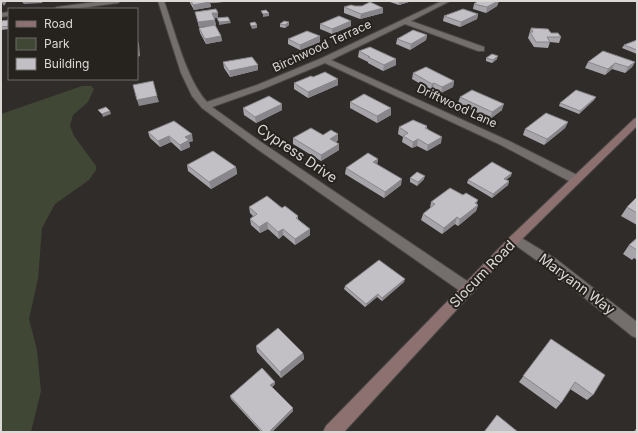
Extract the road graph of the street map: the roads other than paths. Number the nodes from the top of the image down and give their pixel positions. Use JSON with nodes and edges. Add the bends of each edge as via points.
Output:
{"nodes":[{"id":1,"x":118,"y":1,"type":"edge"},
{"id":2,"x":161,"y":1,"type":"edge"},
{"id":3,"x":447,"y":1,"type":"edge"},
{"id":4,"x":65,"y":8,"type":"edge"},
{"id":5,"x":404,"y":21,"type":"junction"},
{"id":6,"x":481,"y":49,"type":"dead end"},
{"id":7,"x":325,"y":60,"type":"junction"},
{"id":8,"x":205,"y":106,"type":"junction"},
{"id":9,"x":637,"y":120,"type":"edge"},
{"id":10,"x":575,"y":180,"type":"junction"},
{"id":11,"x":515,"y":239,"type":"junction"},
{"id":12,"x":468,"y":288,"type":"junction"},
{"id":13,"x":637,"y":331,"type":"edge"},
{"id":14,"x":332,"y":432,"type":"edge"}],
"edges":[{"from":1,"to":4,"type":"street"},
{"from":2,"to":8,"type":"street","name":"Cypress Drive","via":[[185,73],[196,96]]},
{"from":3,"to":5,"type":"street","name":"Birchwood Terrace"},
{"from":5,"to":6,"type":"street"},
{"from":5,"to":7,"type":"street","name":"Birchwood Terrace"},
{"from":7,"to":8,"type":"street","name":"Birchwood Terrace"},
{"from":7,"to":10,"type":"street","name":"Driftwood Lane","via":[[505,143]]},
{"from":8,"to":12,"type":"street","name":"Cypress Drive"},
{"from":9,"to":10,"type":"main road","name":"Slocum Road"},
{"from":10,"to":11,"type":"main road","name":"Slocum Road"},
{"from":11,"to":12,"type":"main road","name":"Slocum Road"},
{"from":11,"to":13,"type":"street","name":"Maryann Way","via":[[551,263]]},
{"from":12,"to":14,"type":"main road","name":"Slocum Road"}]}
